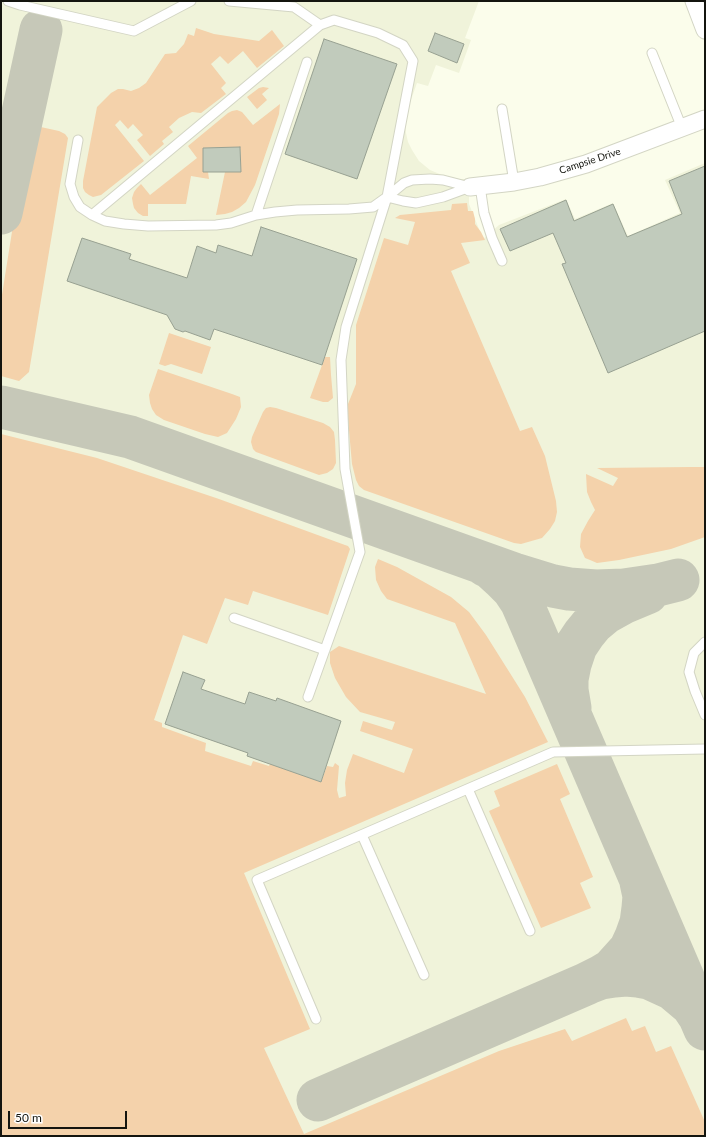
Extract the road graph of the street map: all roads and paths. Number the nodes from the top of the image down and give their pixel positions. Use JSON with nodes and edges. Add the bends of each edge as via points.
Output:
{"nodes":[{"id":1,"x":8,"y":1,"type":"edge"},
{"id":2,"x":191,"y":1,"type":"edge"},
{"id":3,"x":229,"y":1,"type":"edge"},
{"id":4,"x":694,"y":1,"type":"edge"},
{"id":5,"x":320,"y":25,"type":"junction"},
{"id":6,"x":705,"y":30,"type":"edge"},
{"id":7,"x":652,"y":53,"type":"dead end"},
{"id":8,"x":307,"y":62,"type":"dead end"},
{"id":9,"x":502,"y":109,"type":"dead end"},
{"id":10,"x":705,"y":119,"type":"edge"},
{"id":11,"x":682,"y":128,"type":"junction"},
{"id":12,"x":78,"y":140,"type":"dead end"},
{"id":13,"x":514,"y":182,"type":"junction"},
{"id":14,"x":475,"y":186,"type":"junction"},
{"id":15,"x":387,"y":197,"type":"junction"},
{"id":16,"x":256,"y":215,"type":"junction"},
{"id":17,"x":92,"y":216,"type":"junction"},
{"id":18,"x":502,"y":261,"type":"dead end"},
{"id":19,"x":234,"y":618,"type":"dead end"},
{"id":20,"x":705,"y":642,"type":"edge"},
{"id":21,"x":326,"y":650,"type":"junction"},
{"id":22,"x":308,"y":697,"type":"dead end"},
{"id":23,"x":705,"y":715,"type":"edge"},
{"id":24,"x":705,"y":749,"type":"edge"},
{"id":25,"x":468,"y":788,"type":"junction"},
{"id":26,"x":362,"y":835,"type":"junction"},
{"id":27,"x":530,"y":931,"type":"dead end"},
{"id":28,"x":424,"y":975,"type":"dead end"},
{"id":29,"x":316,"y":1019,"type":"dead end"}],
"edges":[{"from":1,"to":2,"type":"lane","via":[[134,31]]},
{"from":3,"to":5,"type":"lane","via":[[294,7]]},
{"from":4,"to":6,"type":"street"},
{"from":5,"to":15,"type":"lane","via":[[334,20],[378,33],[404,45],[413,61]]},
{"from":5,"to":17,"type":"lane"},
{"from":7,"to":11,"type":"lane"},
{"from":8,"to":16,"type":"lane"},
{"from":9,"to":13,"type":"lane"},
{"from":10,"to":11,"type":"street","name":"Campsie Drive"},
{"from":11,"to":13,"type":"street","name":"Campsie Drive","via":[[586,164]]},
{"from":12,"to":17,"type":"lane","via":[[70,184],[80,207]]},
{"from":13,"to":14,"type":"street","name":"Campsie Drive"},
{"from":14,"to":15,"type":"lane","via":[[416,203]]},
{"from":14,"to":15,"type":"lane","via":[[443,180],[412,180],[404,183]]},
{"from":14,"to":18,"type":"lane"},
{"from":15,"to":16,"type":"lane","via":[[373,206]]},
{"from":15,"to":21,"type":"lane","via":[[346,327],[341,360],[345,469],[360,552]]},
{"from":16,"to":17,"type":"lane","via":[[216,225],[148,226],[105,221]]},
{"from":19,"to":21,"type":"lane"},
{"from":20,"to":23,"type":"lane","via":[[694,653],[689,672]]},
{"from":21,"to":22,"type":"lane"},
{"from":24,"to":25,"type":"lane","via":[[553,752]]},
{"from":25,"to":26,"type":"lane"},
{"from":25,"to":27,"type":"lane"},
{"from":26,"to":28,"type":"lane"},
{"from":26,"to":29,"type":"lane","via":[[258,880]]}]}
